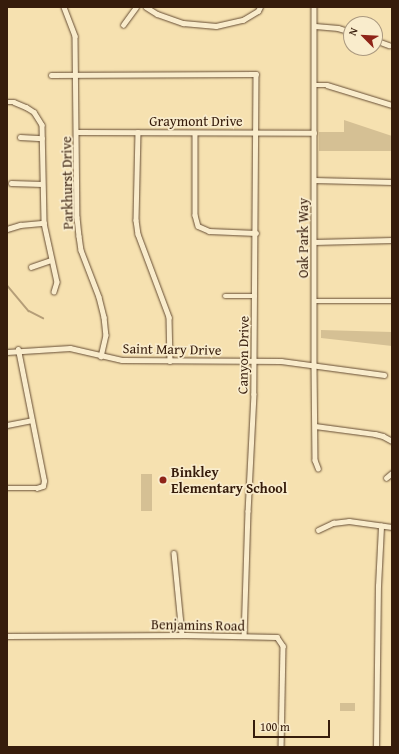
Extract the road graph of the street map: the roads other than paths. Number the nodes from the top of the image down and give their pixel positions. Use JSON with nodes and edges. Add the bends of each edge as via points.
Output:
{"nodes":[{"id":1,"x":64,"y":7,"type":"edge"},
{"id":2,"x":136,"y":7,"type":"edge"},
{"id":3,"x":146,"y":7,"type":"edge"},
{"id":4,"x":260,"y":7,"type":"edge"},
{"id":5,"x":314,"y":7,"type":"edge"},
{"id":6,"x":123,"y":25,"type":"dead end"},
{"id":7,"x":314,"y":26,"type":"junction"},
{"id":8,"x":343,"y":30,"type":"edge"},
{"id":9,"x":383,"y":43,"type":"edge"},
{"id":10,"x":389,"y":45,"type":"dead end"},
{"id":11,"x":51,"y":75,"type":"dead end"},
{"id":12,"x":77,"y":75,"type":"junction"},
{"id":13,"x":314,"y":85,"type":"junction"},
{"id":14,"x":7,"y":102,"type":"edge"},
{"id":15,"x":392,"y":105,"type":"edge"},
{"id":16,"x":77,"y":132,"type":"junction"},
{"id":17,"x":138,"y":132,"type":"junction"},
{"id":18,"x":256,"y":132,"type":"junction"},
{"id":19,"x":314,"y":132,"type":"junction"},
{"id":20,"x":196,"y":133,"type":"junction"},
{"id":21,"x":20,"y":137,"type":"dead end"},
{"id":22,"x":42,"y":138,"type":"junction"},
{"id":23,"x":314,"y":180,"type":"junction"},
{"id":24,"x":392,"y":182,"type":"edge"},
{"id":25,"x":11,"y":183,"type":"dead end"},
{"id":26,"x":42,"y":184,"type":"junction"},
{"id":27,"x":44,"y":223,"type":"junction"},
{"id":28,"x":7,"y":229,"type":"edge"},
{"id":29,"x":256,"y":233,"type":"junction"},
{"id":30,"x":392,"y":240,"type":"edge"},
{"id":31,"x":314,"y":242,"type":"junction"},
{"id":32,"x":51,"y":260,"type":"junction"},
{"id":33,"x":31,"y":267,"type":"dead end"},
{"id":34,"x":54,"y":292,"type":"dead end"},
{"id":35,"x":225,"y":296,"type":"dead end"},
{"id":36,"x":255,"y":296,"type":"junction"},
{"id":37,"x":314,"y":301,"type":"junction"},
{"id":38,"x":392,"y":301,"type":"edge"},
{"id":39,"x":18,"y":350,"type":"junction"},
{"id":40,"x":7,"y":352,"type":"edge"},
{"id":41,"x":101,"y":356,"type":"junction"},
{"id":42,"x":170,"y":361,"type":"junction"},
{"id":43,"x":254,"y":361,"type":"junction"},
{"id":44,"x":314,"y":366,"type":"junction"},
{"id":45,"x":384,"y":375,"type":"dead end"},
{"id":46,"x":32,"y":420,"type":"junction"},
{"id":47,"x":7,"y":425,"type":"edge"},
{"id":48,"x":315,"y":426,"type":"junction"},
{"id":49,"x":392,"y":441,"type":"edge"},
{"id":50,"x":318,"y":468,"type":"dead end"},
{"id":51,"x":392,"y":473,"type":"edge"},
{"id":52,"x":386,"y":478,"type":"dead end"},
{"id":53,"x":7,"y":488,"type":"edge"},
{"id":54,"x":380,"y":526,"type":"junction"},
{"id":55,"x":392,"y":527,"type":"edge"},
{"id":56,"x":318,"y":530,"type":"dead end"},
{"id":57,"x":174,"y":553,"type":"dead end"},
{"id":58,"x":182,"y":635,"type":"junction"},
{"id":59,"x":7,"y":636,"type":"edge"},
{"id":60,"x":244,"y":636,"type":"junction"},
{"id":61,"x":281,"y":747,"type":"edge"},
{"id":62,"x":376,"y":747,"type":"edge"}],
"edges":[{"from":1,"to":12,"type":"street","name":"Parkhurst Drive","via":[[75,36]]},
{"from":2,"to":6,"type":"street"},
{"from":3,"to":4,"type":"street","via":[[183,24],[216,26],[243,20]]},
{"from":5,"to":7,"type":"street","name":"Oak Park Way"},
{"from":7,"to":8,"type":"street"},
{"from":7,"to":13,"type":"street","name":"Oak Park Way"},
{"from":9,"to":10,"type":"street"},
{"from":11,"to":12,"type":"street"},
{"from":12,"to":16,"type":"street","name":"Parkhurst Drive"},
{"from":12,"to":18,"type":"street","name":"Canyon Drive","via":[[256,74]]},
{"from":13,"to":15,"type":"street","via":[[327,85]]},
{"from":13,"to":19,"type":"street","name":"Oak Park Way"},
{"from":14,"to":22,"type":"street","via":[[14,102],[34,112],[42,125]]},
{"from":16,"to":17,"type":"street","name":"Graymont Drive"},
{"from":16,"to":41,"type":"street","name":"Parkhurst Drive","via":[[79,236],[81,250],[104,317],[106,335]]},
{"from":17,"to":20,"type":"street","name":"Graymont Drive"},
{"from":17,"to":42,"type":"street","via":[[136,220],[138,234],[169,317]]},
{"from":18,"to":19,"type":"street","name":"Graymont Drive"},
{"from":18,"to":20,"type":"street","name":"Graymont Drive"},
{"from":18,"to":29,"type":"street","name":"Canyon Drive"},
{"from":19,"to":23,"type":"street","name":"Oak Park Way"},
{"from":20,"to":29,"type":"street","via":[[195,215],[198,226],[209,231]]},
{"from":21,"to":22,"type":"street"},
{"from":22,"to":26,"type":"street"},
{"from":23,"to":24,"type":"street"},
{"from":23,"to":31,"type":"street","name":"Oak Park Way"},
{"from":25,"to":26,"type":"street"},
{"from":26,"to":27,"type":"street"},
{"from":27,"to":28,"type":"street"},
{"from":27,"to":32,"type":"street"},
{"from":29,"to":36,"type":"street","name":"Canyon Drive"},
{"from":30,"to":31,"type":"street"},
{"from":31,"to":37,"type":"street","name":"Oak Park Way"},
{"from":32,"to":33,"type":"street"},
{"from":32,"to":34,"type":"street","via":[[57,282]]},
{"from":35,"to":36,"type":"street"},
{"from":36,"to":43,"type":"street","name":"Canyon Drive"},
{"from":37,"to":38,"type":"street"},
{"from":37,"to":44,"type":"street","name":"Oak Park Way"},
{"from":39,"to":40,"type":"street","name":"Saint Mary Drive"},
{"from":39,"to":41,"type":"street","name":"Saint Mary Drive","via":[[70,348]]},
{"from":39,"to":46,"type":"street"},
{"from":41,"to":42,"type":"street","name":"Saint Mary Drive","via":[[122,360]]},
{"from":42,"to":43,"type":"street","name":"Saint Mary Drive"},
{"from":43,"to":44,"type":"street","name":"Saint Mary Drive","via":[[281,361]]},
{"from":43,"to":60,"type":"street","name":"Canyon Drive"},
{"from":44,"to":45,"type":"street","name":"Saint Mary Drive"},
{"from":44,"to":48,"type":"street","name":"Oak Park Way"},
{"from":46,"to":47,"type":"street"},
{"from":46,"to":53,"type":"street","via":[[43,486]]},
{"from":48,"to":49,"type":"street","via":[[375,434]]},
{"from":48,"to":50,"type":"street","name":"Oak Park Way","via":[[315,460]]},
{"from":51,"to":52,"type":"street"},
{"from":54,"to":55,"type":"street"},
{"from":54,"to":56,"type":"street","via":[[349,521]]},
{"from":54,"to":62,"type":"street"},
{"from":57,"to":58,"type":"street"},
{"from":58,"to":59,"type":"street","name":"Benjamins Road"},
{"from":58,"to":60,"type":"street","name":"Benjamins Road"},
{"from":60,"to":61,"type":"street","name":"Benjamins Road","via":[[277,637],[282,646]]}]}
